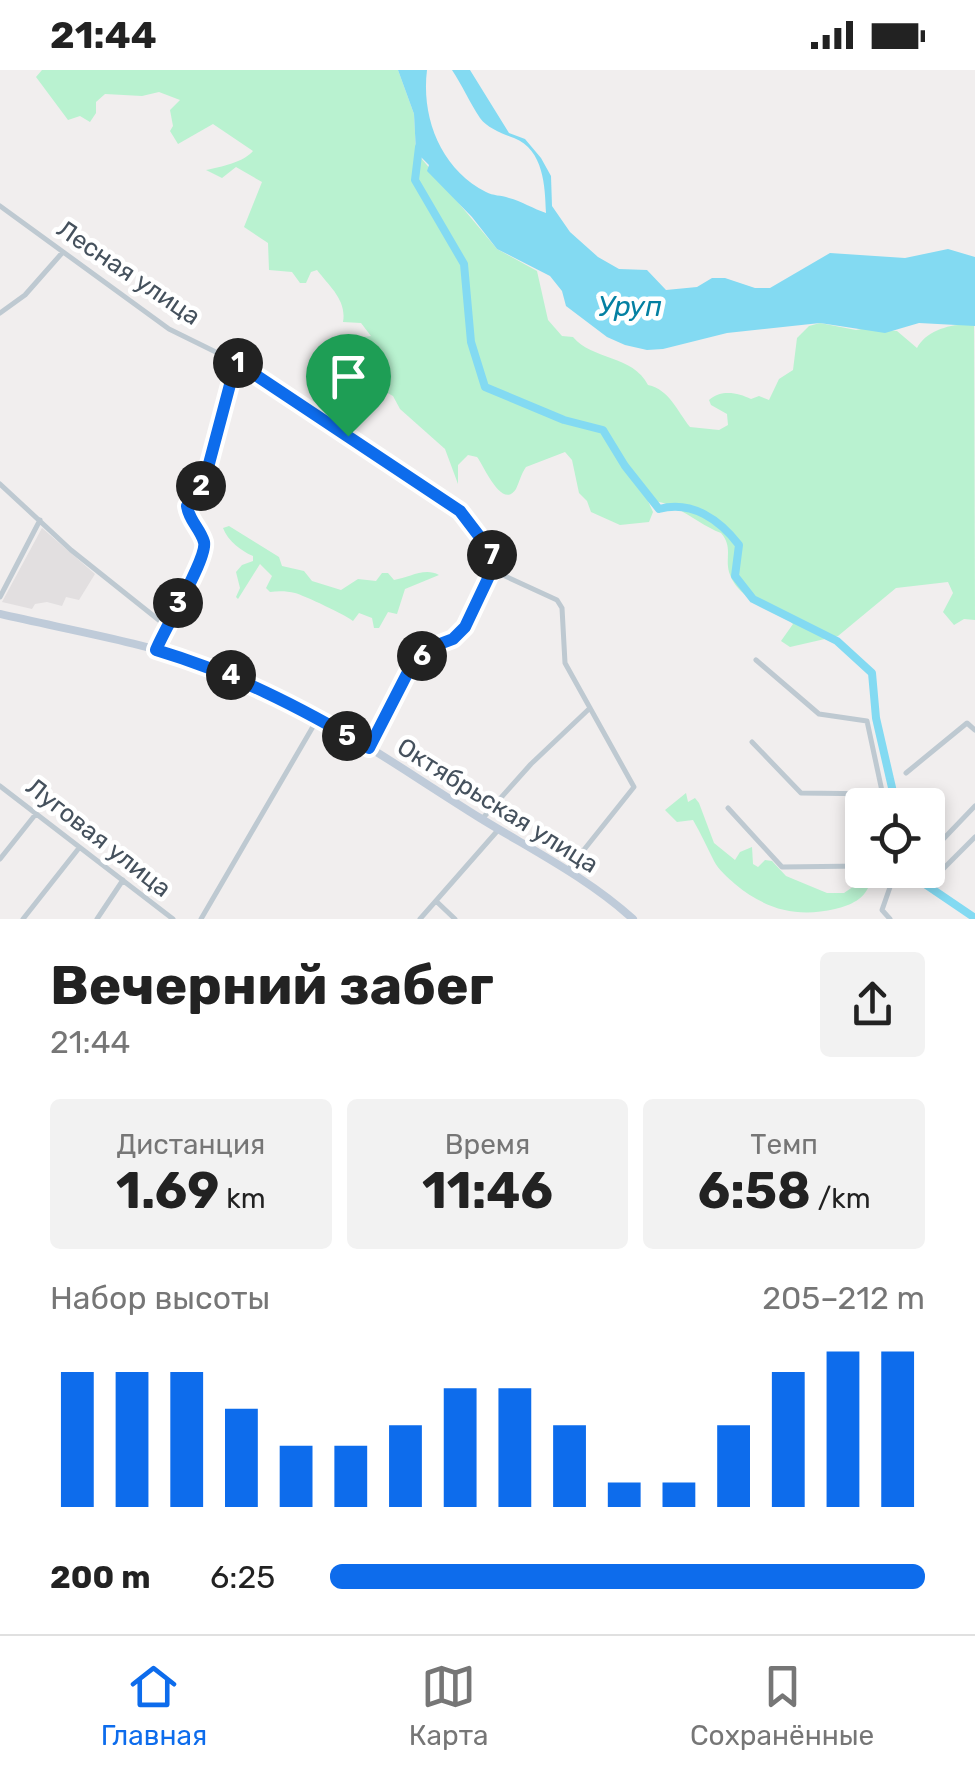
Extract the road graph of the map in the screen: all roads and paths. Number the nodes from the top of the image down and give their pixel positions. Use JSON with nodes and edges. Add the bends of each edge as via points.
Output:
{"nodes":[{"id":1,"x":0,"y":206,"type":"edge"},
{"id":2,"x":62,"y":253,"type":"junction"},
{"id":3,"x":0,"y":313,"type":"edge"},
{"id":4,"x":236,"y":362,"type":"junction"},
{"id":5,"x":0,"y":484,"type":"edge"},
{"id":6,"x":41,"y":519,"type":"junction"},
{"id":7,"x":492,"y":570,"type":"junction"},
{"id":8,"x":0,"y":597,"type":"edge"},
{"id":9,"x":0,"y":614,"type":"edge"},
{"id":10,"x":166,"y":625,"type":"junction"},
{"id":11,"x":156,"y":650,"type":"junction"},
{"id":12,"x":756,"y":660,"type":"dead end"},
{"id":13,"x":590,"y":708,"type":"junction"},
{"id":14,"x":318,"y":718,"type":"junction"},
{"id":15,"x":975,"y":730,"type":"edge"},
{"id":16,"x":752,"y":742,"type":"dead end"},
{"id":17,"x":369,"y":748,"type":"junction"},
{"id":18,"x":906,"y":774,"type":"dead end"},
{"id":19,"x":0,"y":786,"type":"edge"},
{"id":20,"x":881,"y":788,"type":"edge"},
{"id":21,"x":845,"y":794,"type":"edge"},
{"id":22,"x":975,"y":806,"type":"edge"},
{"id":23,"x":728,"y":808,"type":"dead end"},
{"id":24,"x":36,"y":814,"type":"junction"},
{"id":25,"x":482,"y":819,"type":"junction"},
{"id":26,"x":499,"y":830,"type":"junction"},
{"id":27,"x":945,"y":837,"type":"edge"},
{"id":28,"x":975,"y":837,"type":"edge"},
{"id":29,"x":79,"y":848,"type":"junction"},
{"id":30,"x":0,"y":860,"type":"edge"},
{"id":31,"x":845,"y":866,"type":"edge"},
{"id":32,"x":945,"y":867,"type":"edge"},
{"id":33,"x":567,"y":871,"type":"junction"},
{"id":34,"x":123,"y":880,"type":"junction"},
{"id":35,"x":889,"y":888,"type":"edge"},
{"id":36,"x":436,"y":901,"type":"junction"},
{"id":37,"x":164,"y":916,"type":"edge"},
{"id":38,"x":23,"y":919,"type":"edge"},
{"id":39,"x":97,"y":919,"type":"edge"},
{"id":40,"x":173,"y":919,"type":"edge"},
{"id":41,"x":201,"y":919,"type":"edge"},
{"id":42,"x":420,"y":919,"type":"edge"},
{"id":43,"x":455,"y":919,"type":"edge"},
{"id":44,"x":633,"y":919,"type":"edge"},
{"id":45,"x":890,"y":919,"type":"edge"}],
"edges":[{"from":1,"to":2,"type":"street","name":"Лесная улица"},
{"from":2,"to":3,"type":"street"},
{"from":2,"to":4,"type":"street","name":"Лесная улица","via":[[169,329]]},
{"from":4,"to":7,"type":"street","name":"Лесная улица","via":[[460,511],[492,553]]},
{"from":4,"to":10,"type":"street","via":[[206,475],[187,506],[204,542],[203,558]]},
{"from":5,"to":6,"type":"street"},
{"from":6,"to":8,"type":"street"},
{"from":6,"to":10,"type":"street"},
{"from":7,"to":13,"type":"street","via":[[557,600],[564,663]]},
{"from":7,"to":17,"type":"street","via":[[459,635],[429,648],[408,672]]},
{"from":9,"to":11,"type":"street","name":"Октябрьская улица"},
{"from":10,"to":11,"type":"street"},
{"from":11,"to":14,"type":"street","name":"Октябрьская улица","via":[[249,682]]},
{"from":12,"to":20,"type":"street","via":[[819,714],[867,720]]},
{"from":13,"to":25,"type":"street"},
{"from":13,"to":33,"type":"street","via":[[634,787]]},
{"from":14,"to":17,"type":"street","name":"Октябрьская улица"},
{"from":14,"to":41,"type":"street"},
{"from":15,"to":18,"type":"street","via":[[967,723]]},
{"from":16,"to":21,"type":"street","via":[[801,793]]},
{"from":17,"to":25,"type":"street","name":"Октябрьская улица"},
{"from":19,"to":24,"type":"street","name":"Луговая улица"},
{"from":22,"to":27,"type":"street"},
{"from":23,"to":31,"type":"street","via":[[782,868]]},
{"from":24,"to":29,"type":"street","name":"Луговая улица"},
{"from":24,"to":30,"type":"street"},
{"from":25,"to":26,"type":"street","name":"Октябрьская улица"},
{"from":26,"to":33,"type":"street","name":"Октябрьская улица"},
{"from":26,"to":36,"type":"street"},
{"from":28,"to":32,"type":"street"},
{"from":29,"to":34,"type":"street","name":"Луговая улица"},
{"from":29,"to":38,"type":"street"},
{"from":33,"to":44,"type":"street","name":"Октябрьская улица"},
{"from":34,"to":37,"type":"street","name":"Луговая улица"},
{"from":34,"to":39,"type":"street"},
{"from":35,"to":45,"type":"street","via":[[882,910]]},
{"from":36,"to":42,"type":"street"},
{"from":36,"to":43,"type":"street"},
{"from":37,"to":40,"type":"street","name":"Луговая улица"}]}
